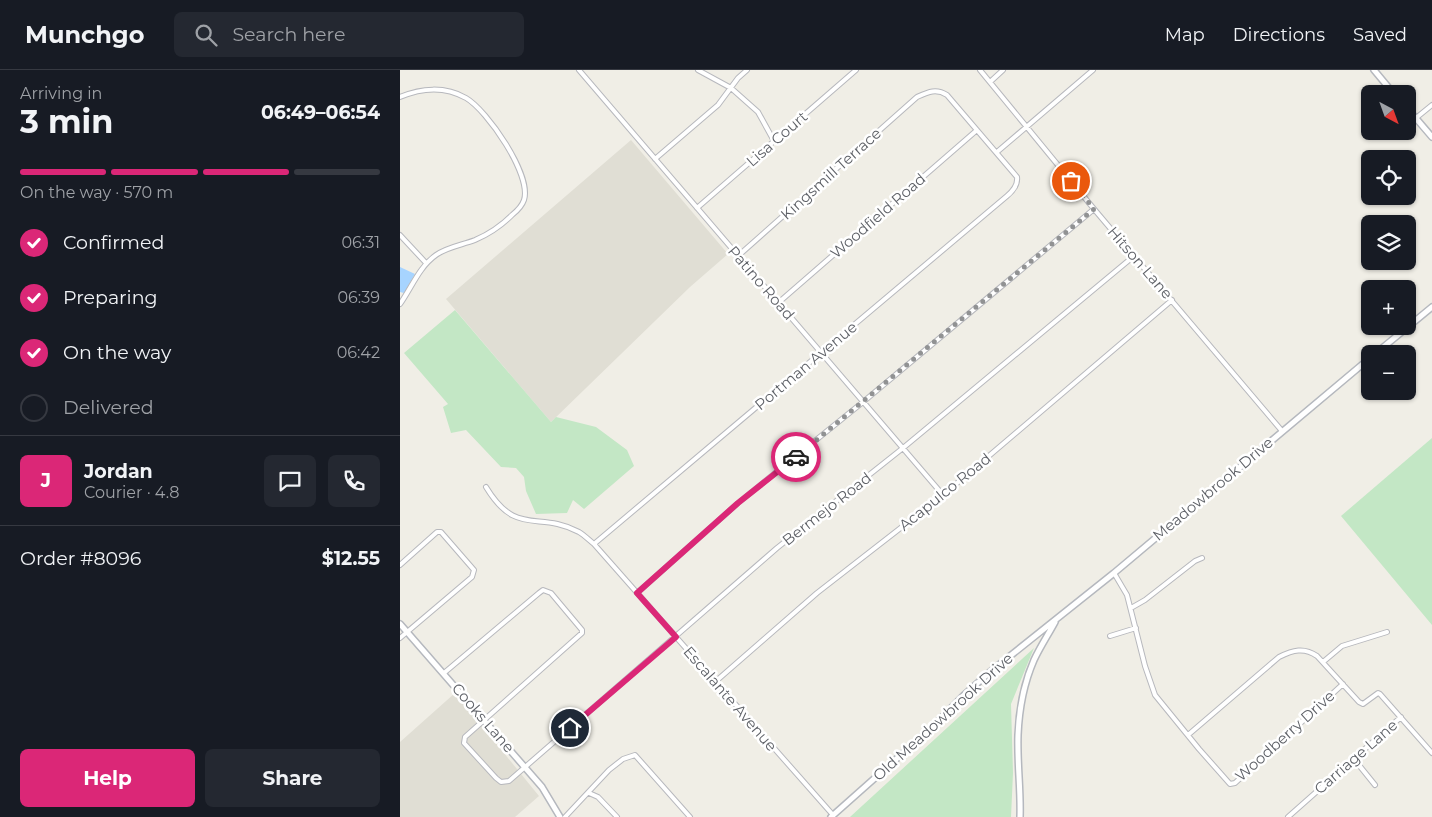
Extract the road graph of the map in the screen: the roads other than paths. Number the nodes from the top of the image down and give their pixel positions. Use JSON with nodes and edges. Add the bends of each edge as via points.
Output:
{"nodes":[{"id":1,"x":579,"y":70,"type":"edge"},
{"id":2,"x":698,"y":70,"type":"edge"},
{"id":3,"x":748,"y":70,"type":"edge"},
{"id":4,"x":856,"y":70,"type":"edge"},
{"id":5,"x":980,"y":70,"type":"edge"},
{"id":6,"x":1003,"y":70,"type":"edge"},
{"id":7,"x":1093,"y":70,"type":"edge"},
{"id":8,"x":1374,"y":70,"type":"edge"},
{"id":9,"x":990,"y":82,"type":"junction"},
{"id":10,"x":1386,"y":85,"type":"edge"},
{"id":11,"x":730,"y":88,"type":"junction"},
{"id":12,"x":400,"y":97,"type":"edge"},
{"id":13,"x":1432,"y":104,"type":"edge"},
{"id":14,"x":1416,"y":118,"type":"joint"},
{"id":15,"x":1026,"y":127,"type":"junction"},
{"id":16,"x":977,"y":130,"type":"junction"},
{"id":17,"x":1432,"y":137,"type":"edge"},
{"id":18,"x":774,"y":141,"type":"junction"},
{"id":19,"x":997,"y":152,"type":"junction"},
{"id":20,"x":655,"y":159,"type":"junction"},
{"id":21,"x":697,"y":208,"type":"junction"},
{"id":22,"x":1094,"y":209,"type":"junction"},
{"id":23,"x":400,"y":234,"type":"edge"},
{"id":24,"x":738,"y":256,"type":"junction"},
{"id":25,"x":1134,"y":256,"type":"junction"},
{"id":26,"x":426,"y":263,"type":"junction"},
{"id":27,"x":1172,"y":300,"type":"junction"},
{"id":28,"x":778,"y":303,"type":"junction"},
{"id":29,"x":400,"y":304,"type":"edge"},
{"id":30,"x":1432,"y":307,"type":"edge"},
{"id":31,"x":1386,"y":345,"type":"edge"},
{"id":32,"x":822,"y":353,"type":"junction"},
{"id":33,"x":1361,"y":365,"type":"edge"},
{"id":34,"x":864,"y":402,"type":"junction"},
{"id":35,"x":1282,"y":431,"type":"junction"},
{"id":36,"x":903,"y":448,"type":"junction"},
{"id":37,"x":486,"y":487,"type":"dead end"},
{"id":38,"x":944,"y":495,"type":"junction"},
{"id":39,"x":594,"y":544,"type":"junction"},
{"id":40,"x":1202,"y":558,"type":"dead end"},
{"id":41,"x":400,"y":565,"type":"edge"},
{"id":42,"x":1114,"y":573,"type":"junction"},
{"id":43,"x":637,"y":593,"type":"junction"},
{"id":44,"x":1131,"y":608,"type":"junction"},
{"id":45,"x":1056,"y":620,"type":"junction"},
{"id":46,"x":400,"y":624,"type":"edge"},
{"id":47,"x":1136,"y":628,"type":"junction"},
{"id":48,"x":408,"y":632,"type":"junction"},
{"id":49,"x":1387,"y":632,"type":"dead end"},
{"id":50,"x":1110,"y":636,"type":"dead end"},
{"id":51,"x":676,"y":637,"type":"junction"},
{"id":52,"x":400,"y":638,"type":"edge"},
{"id":53,"x":1323,"y":662,"type":"junction"},
{"id":54,"x":444,"y":673,"type":"junction"},
{"id":55,"x":715,"y":682,"type":"junction"},
{"id":56,"x":1343,"y":684,"type":"junction"},
{"id":57,"x":1401,"y":717,"type":"junction"},
{"id":58,"x":484,"y":720,"type":"junction"},
{"id":59,"x":1188,"y":735,"type":"junction"},
{"id":60,"x":1432,"y":753,"type":"edge"},
{"id":61,"x":1354,"y":760,"type":"junction"},
{"id":62,"x":525,"y":768,"type":"junction"},
{"id":63,"x":1375,"y":785,"type":"dead end"},
{"id":64,"x":590,"y":793,"type":"junction"},
{"id":65,"x":832,"y":816,"type":"edge"},
{"id":66,"x":560,"y":817,"type":"edge"},
{"id":67,"x":565,"y":817,"type":"edge"},
{"id":68,"x":617,"y":817,"type":"edge"},
{"id":69,"x":690,"y":817,"type":"edge"},
{"id":70,"x":1020,"y":817,"type":"edge"},
{"id":71,"x":1288,"y":817,"type":"edge"}],
"edges":[{"from":1,"to":20,"type":"street","name":"Patino Road"},
{"from":2,"to":11,"type":"street"},
{"from":3,"to":11,"type":"street"},
{"from":4,"to":18,"type":"street","name":"Lisa Court"},
{"from":5,"to":9,"type":"street","name":"Hitson Lane"},
{"from":6,"to":9,"type":"street"},
{"from":7,"to":15,"type":"street"},
{"from":8,"to":10,"type":"main road"},
{"from":9,"to":15,"type":"street","name":"Hitson Lane"},
{"from":11,"to":18,"type":"street","via":[[758,112]]},
{"from":11,"to":20,"type":"street","via":[[718,105]]},
{"from":12,"to":26,"type":"street","via":[[440,90],[466,98],[476,105],[487,116],[517,162],[525,187],[524,201],[518,210],[493,231],[438,253]]},
{"from":13,"to":14,"type":"street"},
{"from":14,"to":17,"type":"main road"},
{"from":15,"to":19,"type":"street"},
{"from":15,"to":22,"type":"street","name":"Hitson Lane"},
{"from":16,"to":19,"type":"street"},
{"from":16,"to":24,"type":"street","name":"Kingsmill Terrace","via":[[947,95],[933,91],[925,93]]},
{"from":16,"to":28,"type":"street","name":"Woodfield Road"},
{"from":18,"to":21,"type":"street","name":"Lisa Court"},
{"from":19,"to":32,"type":"street","name":"Portman Avenue","via":[[1017,177],[1007,196]]},
{"from":20,"to":21,"type":"street","name":"Patino Road"},
{"from":21,"to":24,"type":"street","name":"Patino Road"},
{"from":22,"to":25,"type":"street","name":"Hitson Lane"},
{"from":22,"to":34,"type":"street"},
{"from":23,"to":26,"type":"street"},
{"from":24,"to":28,"type":"street","name":"Patino Road"},
{"from":25,"to":27,"type":"street","name":"Hitson Lane"},
{"from":25,"to":36,"type":"street","name":"Bermejo Road"},
{"from":26,"to":29,"type":"street"},
{"from":27,"to":35,"type":"street","name":"Hitson Lane"},
{"from":27,"to":38,"type":"street","name":"Acapulco Road"},
{"from":28,"to":32,"type":"street","name":"Patino Road"},
{"from":30,"to":31,"type":"main road"},
{"from":32,"to":34,"type":"street","name":"Patino Road"},
{"from":32,"to":39,"type":"street","name":"Portman Avenue"},
{"from":33,"to":35,"type":"main road","name":"Meadowbrook Drive"},
{"from":34,"to":36,"type":"street","name":"Patino Road"},
{"from":34,"to":43,"type":"street","via":[[738,503]]},
{"from":35,"to":42,"type":"main road","name":"Meadowbrook Drive"},
{"from":36,"to":38,"type":"street","name":"Patino Road"},
{"from":36,"to":51,"type":"street","name":"Bermejo Road","via":[[777,548]]},
{"from":37,"to":39,"type":"street","name":"Escalante Avenue","via":[[494,500],[512,516],[579,532]]},
{"from":38,"to":55,"type":"street","name":"Acapulco Road","via":[[817,593]]},
{"from":39,"to":43,"type":"street","name":"Escalante Avenue"},
{"from":40,"to":44,"type":"street"},
{"from":41,"to":48,"type":"street","via":[[441,532],[474,570],[472,577]]},
{"from":42,"to":44,"type":"street","name":"Woodberry Drive"},
{"from":42,"to":45,"type":"main road","name":"Meadowbrook Drive"},
{"from":43,"to":51,"type":"street","name":"Escalante Avenue"},
{"from":44,"to":47,"type":"street","name":"Woodberry Drive"},
{"from":45,"to":65,"type":"main road","name":"Old Meadowbrook Drive","via":[[963,696]]},
{"from":45,"to":70,"type":"main road","via":[[1034,660],[1020,710]]},
{"from":46,"to":48,"type":"main road","name":"Cooks Lane"},
{"from":47,"to":50,"type":"street"},
{"from":47,"to":59,"type":"street","name":"Woodberry Drive","via":[[1152,687]]},
{"from":48,"to":52,"type":"street"},
{"from":48,"to":54,"type":"main road","name":"Cooks Lane"},
{"from":49,"to":53,"type":"street","via":[[1342,646]]},
{"from":51,"to":55,"type":"street","name":"Escalante Avenue"},
{"from":51,"to":62,"type":"street","name":"Bermejo Road"},
{"from":53,"to":56,"type":"street"},
{"from":53,"to":59,"type":"street","via":[[1306,650],[1288,653],[1258,674]]},
{"from":54,"to":58,"type":"main road","name":"Cooks Lane"},
{"from":54,"to":58,"type":"street","via":[[544,590],[580,627],[582,633]]},
{"from":55,"to":65,"type":"street","name":"Escalante Avenue"},
{"from":56,"to":57,"type":"street","via":[[1363,704],[1380,694]]},
{"from":56,"to":59,"type":"street","name":"Woodberry Drive","via":[[1235,783],[1230,784]]},
{"from":57,"to":60,"type":"street"},
{"from":57,"to":61,"type":"street","name":"Carriage Lane"},
{"from":58,"to":62,"type":"main road","name":"Cooks Lane"},
{"from":58,"to":62,"type":"street","name":"Bermejo Road","via":[[464,740],[475,756],[501,782],[509,781]]},
{"from":61,"to":63,"type":"street"},
{"from":61,"to":71,"type":"street","name":"Carriage Lane"},
{"from":62,"to":66,"type":"main road","name":"Cooks Lane","via":[[542,787]]},
{"from":64,"to":67,"type":"street"},
{"from":64,"to":68,"type":"street"},
{"from":64,"to":69,"type":"street","via":[[599,780],[623,759],[635,755]]}]}
